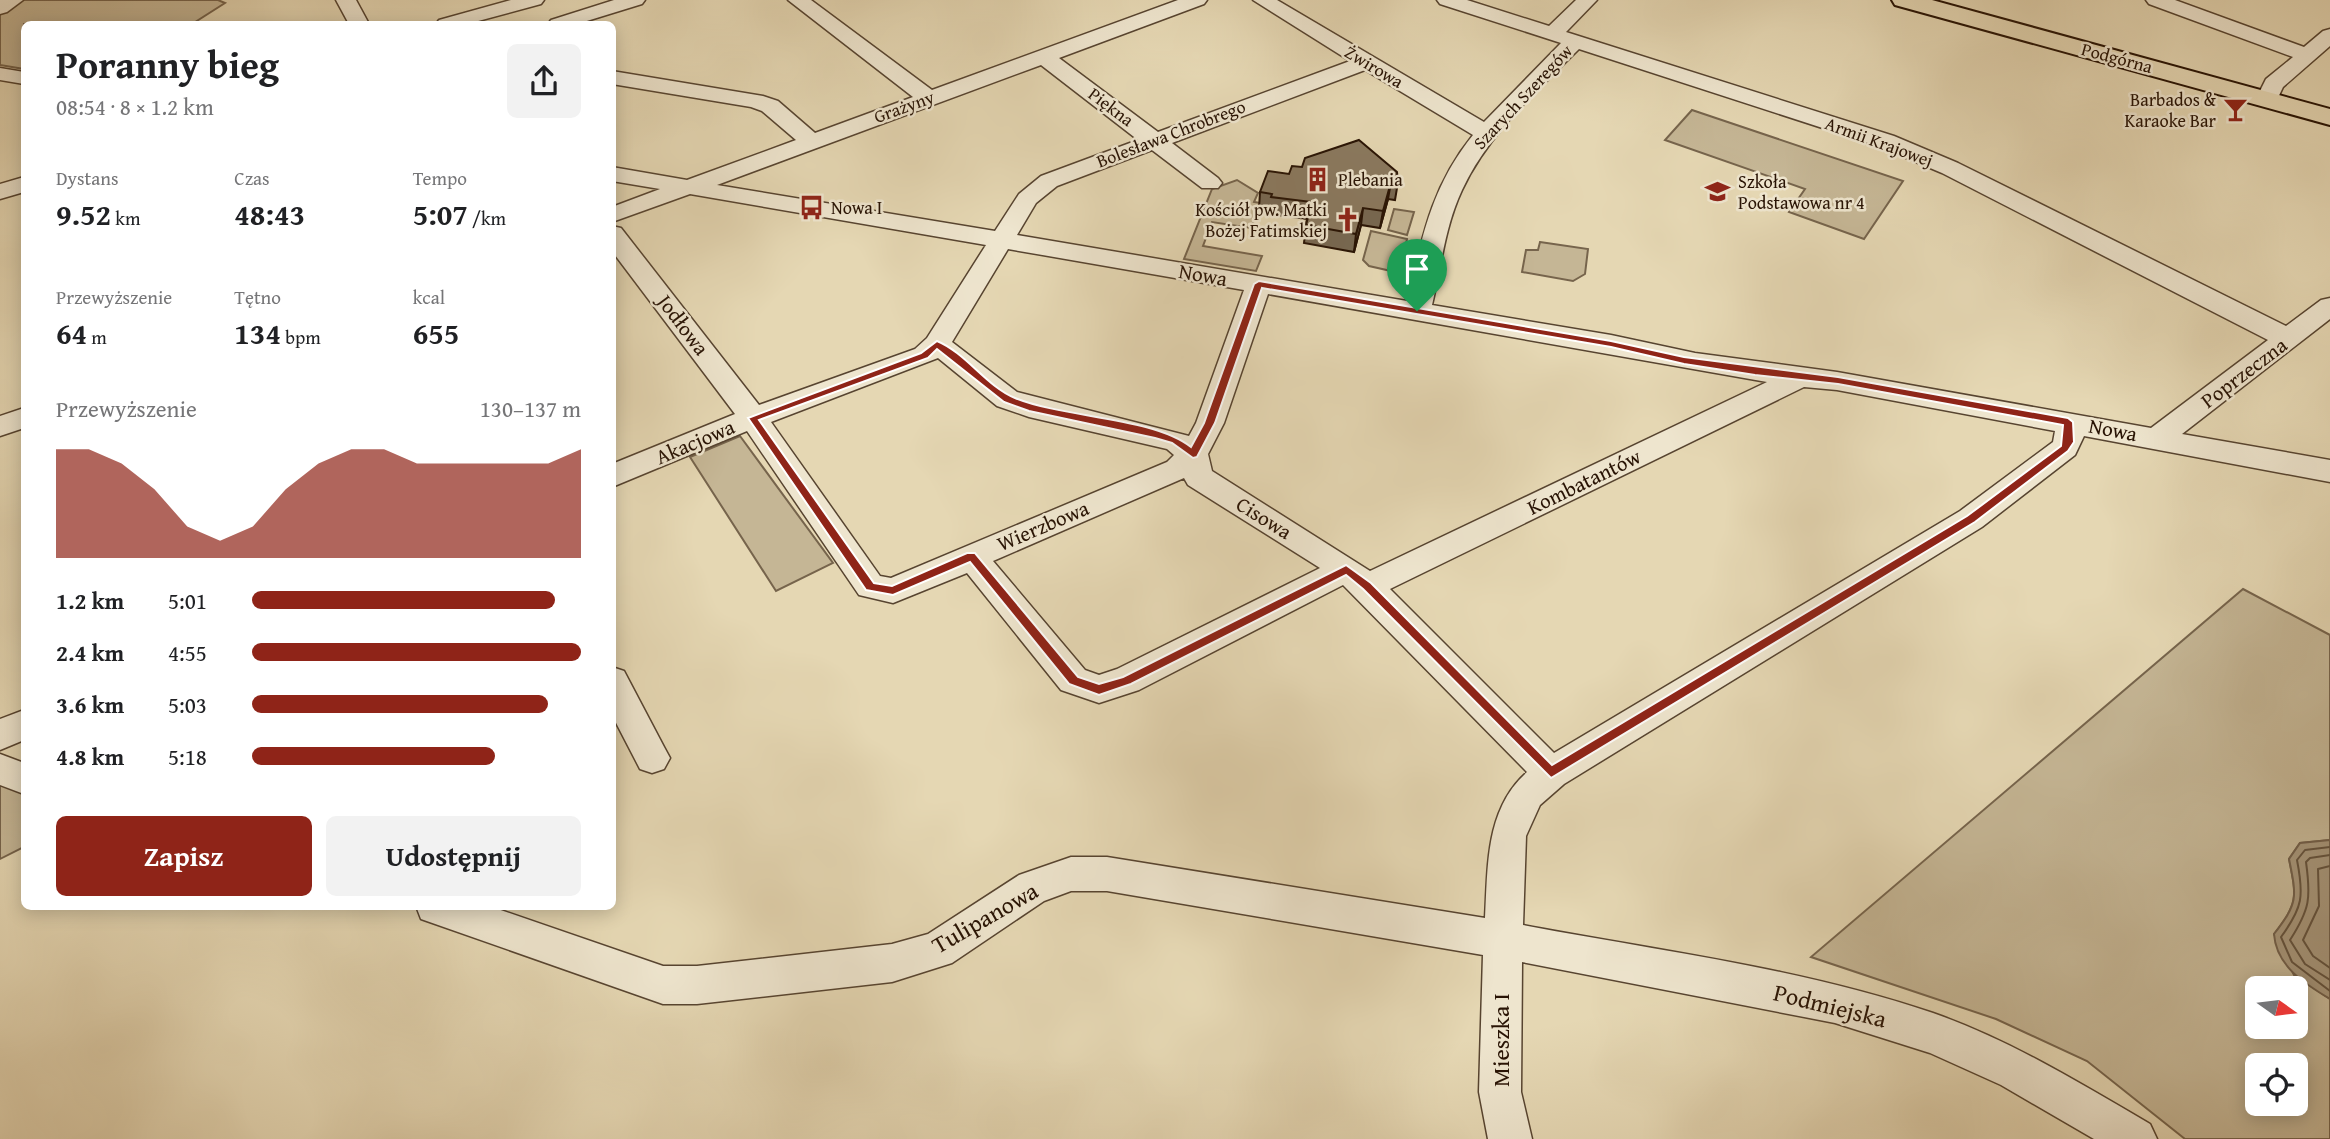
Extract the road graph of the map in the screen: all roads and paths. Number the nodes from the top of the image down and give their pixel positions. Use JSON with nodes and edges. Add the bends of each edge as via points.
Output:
{"nodes":[{"id":1,"x":13,"y":0,"type":"edge"},
{"id":2,"x":346,"y":0,"type":"edge"},
{"id":3,"x":534,"y":0,"type":"edge"},
{"id":4,"x":635,"y":0,"type":"edge"},
{"id":5,"x":831,"y":0,"type":"edge"},
{"id":6,"x":1197,"y":0,"type":"edge"},
{"id":7,"x":1263,"y":0,"type":"edge"},
{"id":8,"x":1447,"y":0,"type":"edge"},
{"id":9,"x":1587,"y":0,"type":"edge"},
{"id":10,"x":1904,"y":0,"type":"edge"},
{"id":11,"x":2156,"y":0,"type":"edge"},
{"id":12,"x":803,"y":4,"type":"edge"},
{"id":13,"x":0,"y":8,"type":"edge"},
{"id":14,"x":357,"y":21,"type":"edge"},
{"id":15,"x":457,"y":21,"type":"edge"},
{"id":16,"x":553,"y":21,"type":"edge"},
{"id":17,"x":566,"y":21,"type":"edge"},
{"id":18,"x":1552,"y":34,"type":"junction"},
{"id":19,"x":2330,"y":35,"type":"edge"},
{"id":20,"x":1575,"y":41,"type":"junction"},
{"id":21,"x":2305,"y":54,"type":"junction"},
{"id":22,"x":1044,"y":57,"type":"junction"},
{"id":23,"x":1366,"y":62,"type":"junction"},
{"id":24,"x":0,"y":74,"type":"edge"},
{"id":25,"x":21,"y":78,"type":"edge"},
{"id":26,"x":616,"y":78,"type":"edge"},
{"id":27,"x":929,"y":98,"type":"junction"},
{"id":28,"x":2267,"y":99,"type":"junction"},
{"id":29,"x":2330,"y":117,"type":"edge"},
{"id":30,"x":1486,"y":133,"type":"junction"},
{"id":31,"x":1154,"y":139,"type":"junction"},
{"id":32,"x":811,"y":141,"type":"junction"},
{"id":33,"x":616,"y":175,"type":"edge"},
{"id":34,"x":1210,"y":183,"type":"dead end"},
{"id":35,"x":21,"y":185,"type":"edge"},
{"id":36,"x":690,"y":187,"type":"junction"},
{"id":37,"x":0,"y":191,"type":"edge"},
{"id":38,"x":616,"y":214,"type":"edge"},
{"id":39,"x":616,"y":238,"type":"edge"},
{"id":40,"x":1001,"y":241,"type":"junction"},
{"id":41,"x":1259,"y":284,"type":"junction"},
{"id":42,"x":2330,"y":306,"type":"edge"},
{"id":43,"x":1417,"y":311,"type":"junction"},
{"id":44,"x":2289,"y":339,"type":"junction"},
{"id":45,"x":937,"y":344,"type":"junction"},
{"id":46,"x":1802,"y":377,"type":"junction"},
{"id":47,"x":753,"y":418,"type":"junction"},
{"id":48,"x":21,"y":419,"type":"edge"},
{"id":49,"x":2068,"y":422,"type":"junction"},
{"id":50,"x":0,"y":426,"type":"edge"},
{"id":51,"x":2156,"y":439,"type":"junction"},
{"id":52,"x":1193,"y":454,"type":"junction"},
{"id":53,"x":2330,"y":471,"type":"edge"},
{"id":54,"x":616,"y":474,"type":"edge"},
{"id":55,"x":971,"y":556,"type":"junction"},
{"id":56,"x":1357,"y":578,"type":"junction"},
{"id":57,"x":616,"y":689,"type":"edge"},
{"id":58,"x":21,"y":726,"type":"edge"},
{"id":59,"x":0,"y":735,"type":"edge"},
{"id":60,"x":652,"y":758,"type":"dead end"},
{"id":61,"x":0,"y":769,"type":"edge"},
{"id":62,"x":1551,"y":773,"type":"junction"},
{"id":63,"x":21,"y":778,"type":"edge"},
{"id":64,"x":447,"y":910,"type":"edge"},
{"id":65,"x":1503,"y":940,"type":"junction"},
{"id":66,"x":1510,"y":1139,"type":"edge"},
{"id":67,"x":2135,"y":1139,"type":"edge"}],
"edges":[{"from":1,"to":13,"type":"street"},
{"from":2,"to":14,"type":"street"},
{"from":3,"to":15,"type":"street"},
{"from":3,"to":16,"type":"street"},
{"from":4,"to":17,"type":"street"},
{"from":5,"to":12,"type":"street"},
{"from":6,"to":22,"type":"street","name":"Grażyny"},
{"from":7,"to":23,"type":"street","name":"Żwirowa"},
{"from":8,"to":18,"type":"street","name":"Armii Krajowej"},
{"from":9,"to":18,"type":"street"},
{"from":10,"to":28,"type":"main road","name":"Podgórna"},
{"from":11,"to":21,"type":"street"},
{"from":12,"to":27,"type":"street"},
{"from":18,"to":20,"type":"street","name":"Armii Krajowej"},
{"from":19,"to":21,"type":"street"},
{"from":20,"to":30,"type":"street","name":"Szarych Szeregów"},
{"from":20,"to":44,"type":"street","name":"Armii Krajowej","via":[[1886,141],[1950,168]]},
{"from":21,"to":28,"type":"street","via":[[2274,85]]},
{"from":22,"to":27,"type":"street","name":"Grażyny"},
{"from":22,"to":31,"type":"street","name":"Piękna"},
{"from":23,"to":30,"type":"street","name":"Żwirowa"},
{"from":23,"to":31,"type":"street","name":"Bolesława Chrobrego"},
{"from":24,"to":25,"type":"street"},
{"from":26,"to":32,"type":"street","via":[[755,100],[770,106]]},
{"from":27,"to":32,"type":"street","name":"Grażyny"},
{"from":28,"to":29,"type":"main road","name":"Podgórna"},
{"from":30,"to":43,"type":"street","name":"Szarych Szeregów","via":[[1439,215]]},
{"from":31,"to":34,"type":"street","name":"Piękna"},
{"from":31,"to":40,"type":"street","name":"Bolesława Chrobrego","via":[[1049,181],[1027,199]]},
{"from":32,"to":36,"type":"street","name":"Grażyny"},
{"from":33,"to":36,"type":"street","name":"Nowa"},
{"from":35,"to":37,"type":"street"},
{"from":36,"to":38,"type":"street","name":"Grażyny"},
{"from":36,"to":40,"type":"street","name":"Nowa"},
{"from":39,"to":47,"type":"street","name":"Jodłowa"},
{"from":40,"to":41,"type":"street","name":"Nowa"},
{"from":40,"to":45,"type":"street","name":"Akacjowa"},
{"from":41,"to":43,"type":"street","name":"Nowa"},
{"from":41,"to":52,"type":"street","name":"Wierzbowa","via":[[1210,423]]},
{"from":42,"to":44,"type":"street","name":"Poprzeczna"},
{"from":43,"to":46,"type":"street","name":"Nowa"},
{"from":44,"to":51,"type":"street","name":"Poprzeczna"},
{"from":45,"to":47,"type":"street","name":"Akacjowa","via":[[925,355]]},
{"from":45,"to":52,"type":"street","via":[[1007,399],[1156,435],[1176,441]]},
{"from":46,"to":49,"type":"street","name":"Nowa"},
{"from":46,"to":56,"type":"street","name":"Kombatantów"},
{"from":47,"to":54,"type":"street","name":"Akacjowa"},
{"from":47,"to":55,"type":"street","name":"Wierzbowa","via":[[870,586],[893,591]]},
{"from":48,"to":50,"type":"street"},
{"from":49,"to":51,"type":"street","name":"Nowa"},
{"from":49,"to":62,"type":"street","via":[[2065,449],[1971,519]]},
{"from":51,"to":53,"type":"street","name":"Nowa"},
{"from":52,"to":55,"type":"street","name":"Wierzbowa","via":[[1177,469]]},
{"from":52,"to":56,"type":"street","name":"Cisowa","via":[[1198,477]]},
{"from":55,"to":56,"type":"street","name":"Kombatantów","via":[[1073,680],[1099,690]]},
{"from":56,"to":62,"type":"street","name":"Cisowa"},
{"from":57,"to":60,"type":"street"},
{"from":58,"to":59,"type":"street"},
{"from":61,"to":63,"type":"street"},
{"from":62,"to":65,"type":"street","via":[[1526,795],[1508,836]]},
{"from":64,"to":65,"type":"street","name":"Tulipanowa","via":[[663,985],[697,985],[903,960],[938,950],[1032,887],[1071,874],[1107,874]]},
{"from":65,"to":66,"type":"street","name":"Mieszka I","via":[[1500,1093]]},
{"from":65,"to":67,"type":"street","name":"Podmiejska","via":[[1835,1003],[1934,1034],[2016,1070]]}]}
